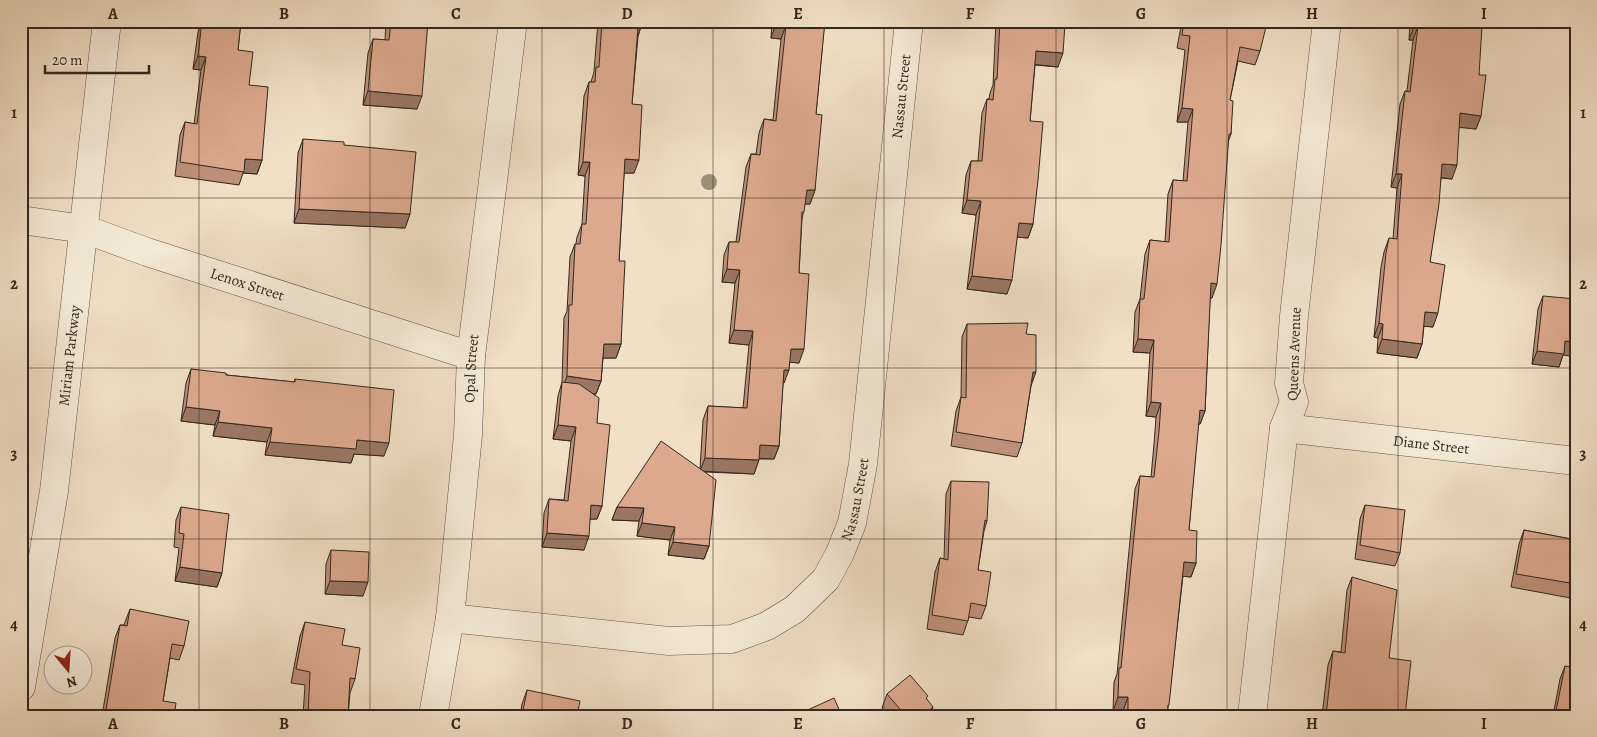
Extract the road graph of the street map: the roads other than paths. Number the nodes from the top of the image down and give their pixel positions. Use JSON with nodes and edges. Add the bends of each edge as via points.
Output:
{"nodes":[{"id":1,"x":107,"y":21,"type":"edge"},
{"id":2,"x":513,"y":21,"type":"edge"},
{"id":3,"x":909,"y":21,"type":"edge"},
{"id":4,"x":1327,"y":21,"type":"edge"},
{"id":5,"x":21,"y":220,"type":"edge"},
{"id":6,"x":84,"y":229,"type":"junction"},
{"id":7,"x":471,"y":356,"type":"junction"},
{"id":8,"x":1284,"y":428,"type":"junction"},
{"id":9,"x":1576,"y":461,"type":"edge"},
{"id":10,"x":31,"y":567,"type":"edge"},
{"id":11,"x":450,"y":618,"type":"junction"},
{"id":12,"x":21,"y":688,"type":"edge"},
{"id":13,"x":433,"y":716,"type":"edge"},
{"id":14,"x":1252,"y":716,"type":"edge"}],
"edges":[{"from":1,"to":6,"type":"street","name":"Miriam Parkway"},
{"from":2,"to":7,"type":"street","name":"Opal Street"},
{"from":3,"to":11,"type":"street","name":"Nassau Street","via":[[863,464],[852,522],[826,579],[795,609],[767,626],[732,639],[669,641]]},
{"from":4,"to":8,"type":"street","name":"Queens Avenue","via":[[1294,316],[1289,384],[1294,402]]},
{"from":5,"to":6,"type":"street","name":"Lenox Street"},
{"from":6,"to":7,"type":"street","name":"Lenox Street"},
{"from":6,"to":10,"type":"street","name":"Miriam Parkway","via":[[54,491]]},
{"from":7,"to":11,"type":"street","name":"Opal Street","via":[[468,434]]},
{"from":8,"to":9,"type":"street","name":"Diane Street"},
{"from":8,"to":14,"type":"street","name":"Queens Avenue"},
{"from":10,"to":12,"type":"street","name":"Miriam Parkway"},
{"from":11,"to":13,"type":"street","name":"Opal Street"}]}
